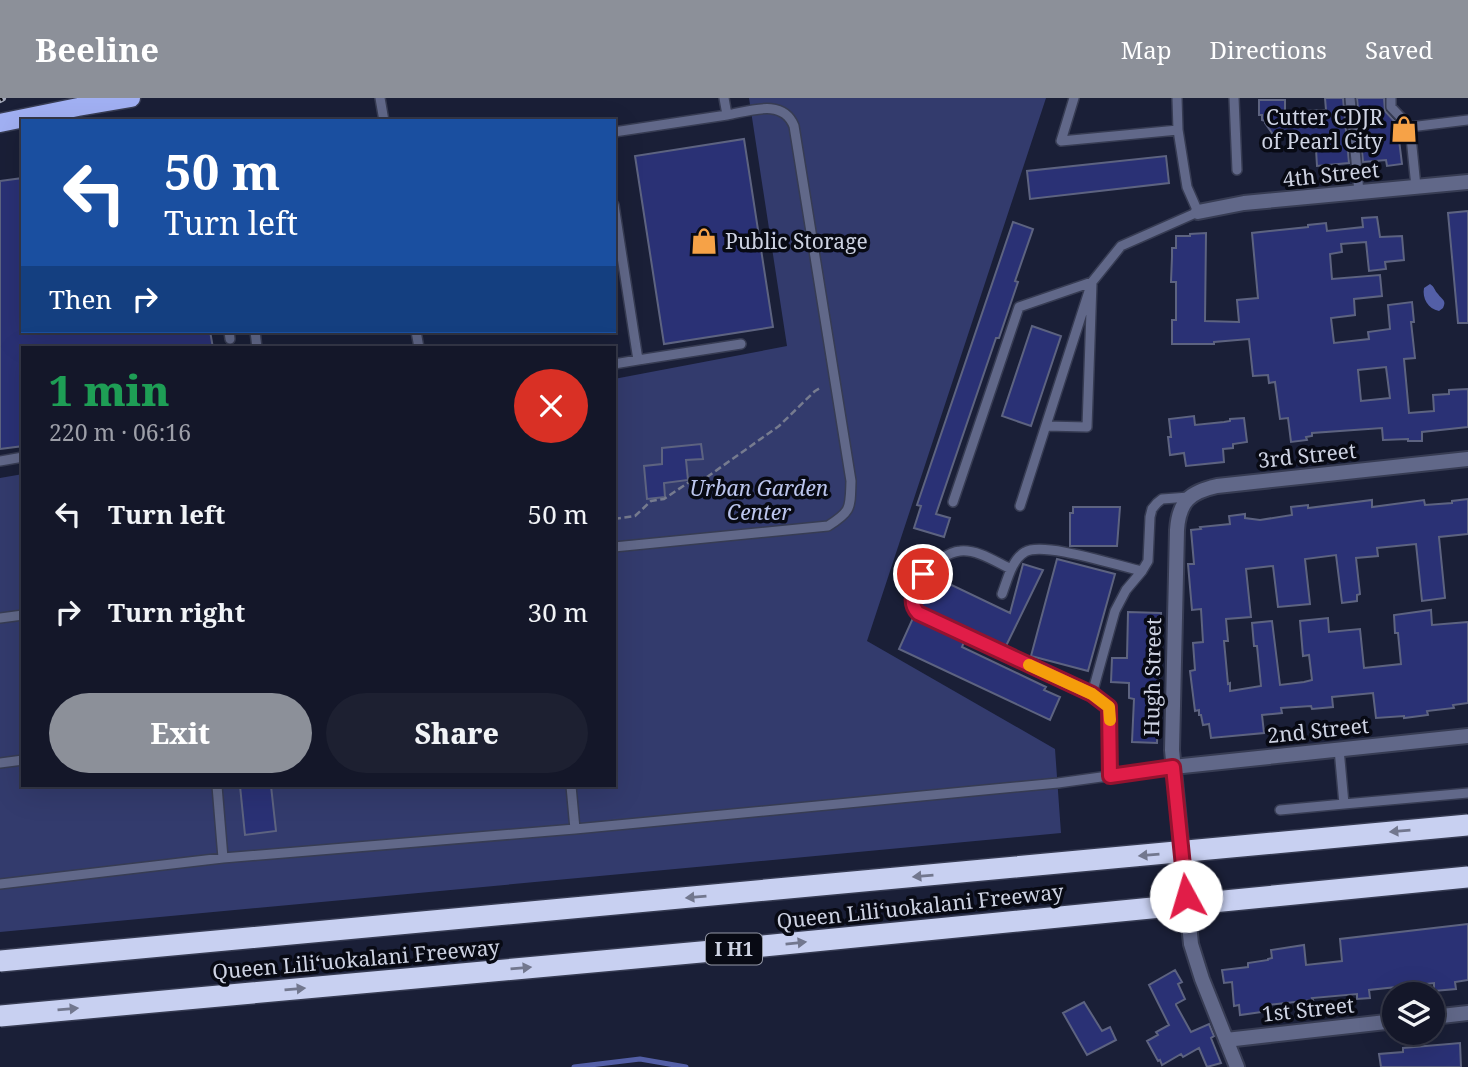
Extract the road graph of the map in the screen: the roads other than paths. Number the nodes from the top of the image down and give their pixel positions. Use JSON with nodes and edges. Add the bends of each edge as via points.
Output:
{"nodes":[{"id":1,"x":131,"y":98,"type":"edge"},
{"id":2,"x":380,"y":98,"type":"edge"},
{"id":3,"x":724,"y":98,"type":"edge"},
{"id":4,"x":1074,"y":98,"type":"edge"},
{"id":5,"x":1177,"y":98,"type":"edge"},
{"id":6,"x":1234,"y":98,"type":"edge"},
{"id":7,"x":1350,"y":98,"type":"edge"},
{"id":8,"x":1391,"y":98,"type":"edge"},
{"id":9,"x":727,"y":115,"type":"junction"},
{"id":10,"x":384,"y":119,"type":"edge"},
{"id":11,"x":1468,"y":120,"type":"edge"},
{"id":12,"x":0,"y":122,"type":"edge"},
{"id":13,"x":1410,"y":127,"type":"junction"},
{"id":14,"x":1178,"y":131,"type":"junction"},
{"id":15,"x":616,"y":132,"type":"edge"},
{"id":16,"x":1237,"y":170,"type":"dead end"},
{"id":17,"x":1468,"y":182,"type":"edge"},
{"id":18,"x":1416,"y":187,"type":"junction"},
{"id":19,"x":1359,"y":192,"type":"junction"},
{"id":20,"x":1198,"y":212,"type":"junction"},
{"id":21,"x":616,"y":218,"type":"edge"},
{"id":22,"x":1092,"y":282,"type":"junction"},
{"id":23,"x":741,"y":344,"type":"dead end"},
{"id":24,"x":638,"y":360,"type":"junction"},
{"id":25,"x":616,"y":363,"type":"edge"},
{"id":26,"x":1046,"y":426,"type":"junction"},
{"id":27,"x":21,"y":457,"type":"edge"},
{"id":28,"x":1468,"y":459,"type":"edge"},
{"id":29,"x":0,"y":461,"type":"edge"},
{"id":30,"x":1189,"y":497,"type":"junction"},
{"id":31,"x":953,"y":502,"type":"dead end"},
{"id":32,"x":1020,"y":506,"type":"dead end"},
{"id":33,"x":616,"y":547,"type":"edge"},
{"id":34,"x":1011,"y":569,"type":"junction"},
{"id":35,"x":1142,"y":571,"type":"junction"},
{"id":36,"x":1002,"y":594,"type":"dead end"},
{"id":37,"x":21,"y":615,"type":"edge"},
{"id":38,"x":0,"y":618,"type":"edge"},
{"id":39,"x":1092,"y":694,"type":"junction"},
{"id":40,"x":1468,"y":736,"type":"edge"},
{"id":41,"x":1339,"y":749,"type":"junction"},
{"id":42,"x":21,"y":760,"type":"edge"},
{"id":43,"x":0,"y":763,"type":"edge"},
{"id":44,"x":1173,"y":767,"type":"junction"},
{"id":45,"x":1110,"y":776,"type":"junction"},
{"id":46,"x":217,"y":787,"type":"edge"},
{"id":47,"x":571,"y":787,"type":"edge"},
{"id":48,"x":1468,"y":793,"type":"edge"},
{"id":49,"x":1344,"y":804,"type":"junction"},
{"id":50,"x":1280,"y":810,"type":"dead end"},
{"id":51,"x":1468,"y":825,"type":"edge"},
{"id":52,"x":575,"y":829,"type":"junction"},
{"id":53,"x":223,"y":858,"type":"junction"},
{"id":54,"x":1468,"y":877,"type":"edge"},
{"id":55,"x":0,"y":884,"type":"edge"},
{"id":56,"x":0,"y":961,"type":"edge"},
{"id":57,"x":1468,"y":1013,"type":"edge"},
{"id":58,"x":0,"y":1016,"type":"edge"},
{"id":59,"x":1445,"y":1016,"type":"edge"},
{"id":60,"x":1382,"y":1022,"type":"edge"},
{"id":61,"x":1226,"y":1040,"type":"junction"},
{"id":62,"x":1237,"y":1067,"type":"edge"}],
"edges":[{"from":1,"to":12,"type":"main road"},
{"from":2,"to":10,"type":"lane"},
{"from":3,"to":9,"type":"lane"},
{"from":4,"to":14,"type":"lane","via":[[1061,141]]},
{"from":5,"to":14,"type":"lane"},
{"from":6,"to":16,"type":"lane"},
{"from":7,"to":19,"type":"lane"},
{"from":8,"to":13,"type":"lane","via":[[1391,107]]},
{"from":9,"to":15,"type":"lane"},
{"from":9,"to":33,"type":"lane","via":[[770,107],[782,110],[794,126],[851,481],[850,503],[845,516],[828,526]]},
{"from":11,"to":13,"type":"lane"},
{"from":13,"to":18,"type":"lane"},
{"from":14,"to":20,"type":"lane","via":[[1187,187]]},
{"from":17,"to":18,"type":"street","name":"4th Street"},
{"from":18,"to":19,"type":"street","name":"4th Street"},
{"from":19,"to":20,"type":"street","name":"4th Street"},
{"from":20,"to":22,"type":"lane","via":[[1121,246]]},
{"from":21,"to":24,"type":"lane"},
{"from":22,"to":26,"type":"lane"},
{"from":22,"to":26,"type":"lane","via":[[1087,428]]},
{"from":22,"to":31,"type":"lane","via":[[1019,307]]},
{"from":23,"to":24,"type":"lane"},
{"from":24,"to":25,"type":"lane"},
{"from":26,"to":32,"type":"lane"},
{"from":27,"to":29,"type":"lane"},
{"from":28,"to":30,"type":"street","name":"3rd Street","via":[[1217,486]]},
{"from":30,"to":35,"type":"lane","via":[[1162,499],[1152,509],[1148,561]]},
{"from":30,"to":44,"type":"street","name":"Hugh Street","via":[[1178,517],[1177,530]]},
{"from":34,"to":35,"type":"lane","via":[[1023,552],[1034,548]]},
{"from":34,"to":36,"type":"lane"},
{"from":34,"to":39,"type":"lane","via":[[971,551],[947,555],[923,574],[913,595],[913,608]]},
{"from":35,"to":39,"type":"lane","via":[[1115,611]]},
{"from":37,"to":38,"type":"lane"},
{"from":39,"to":45,"type":"lane","via":[[1109,707]]},
{"from":40,"to":41,"type":"street","name":"2nd Street"},
{"from":41,"to":44,"type":"street","name":"2nd Street"},
{"from":41,"to":49,"type":"lane"},
{"from":42,"to":43,"type":"lane"},
{"from":44,"to":45,"type":"lane"},
{"from":44,"to":61,"type":"street","name":"Hugh Street","via":[[1191,944]]},
{"from":45,"to":52,"type":"lane"},
{"from":46,"to":53,"type":"lane"},
{"from":47,"to":52,"type":"lane"},
{"from":48,"to":49,"type":"lane"},
{"from":49,"to":50,"type":"lane"},
{"from":51,"to":56,"type":"highway","name":"Queen Liliʻuokalani Freeway","one_way":true,"bridge":true},
{"from":52,"to":53,"type":"lane"},
{"from":53,"to":55,"type":"lane"},
{"from":58,"to":54,"type":"highway","name":"Queen Liliʻuokalani Freeway","number":"I H1","one_way":true,"bridge":true},
{"from":57,"to":59,"type":"street"},
{"from":60,"to":61,"type":"street","name":"1st Street"},
{"from":61,"to":62,"type":"street","name":"Hugh Street"}]}
